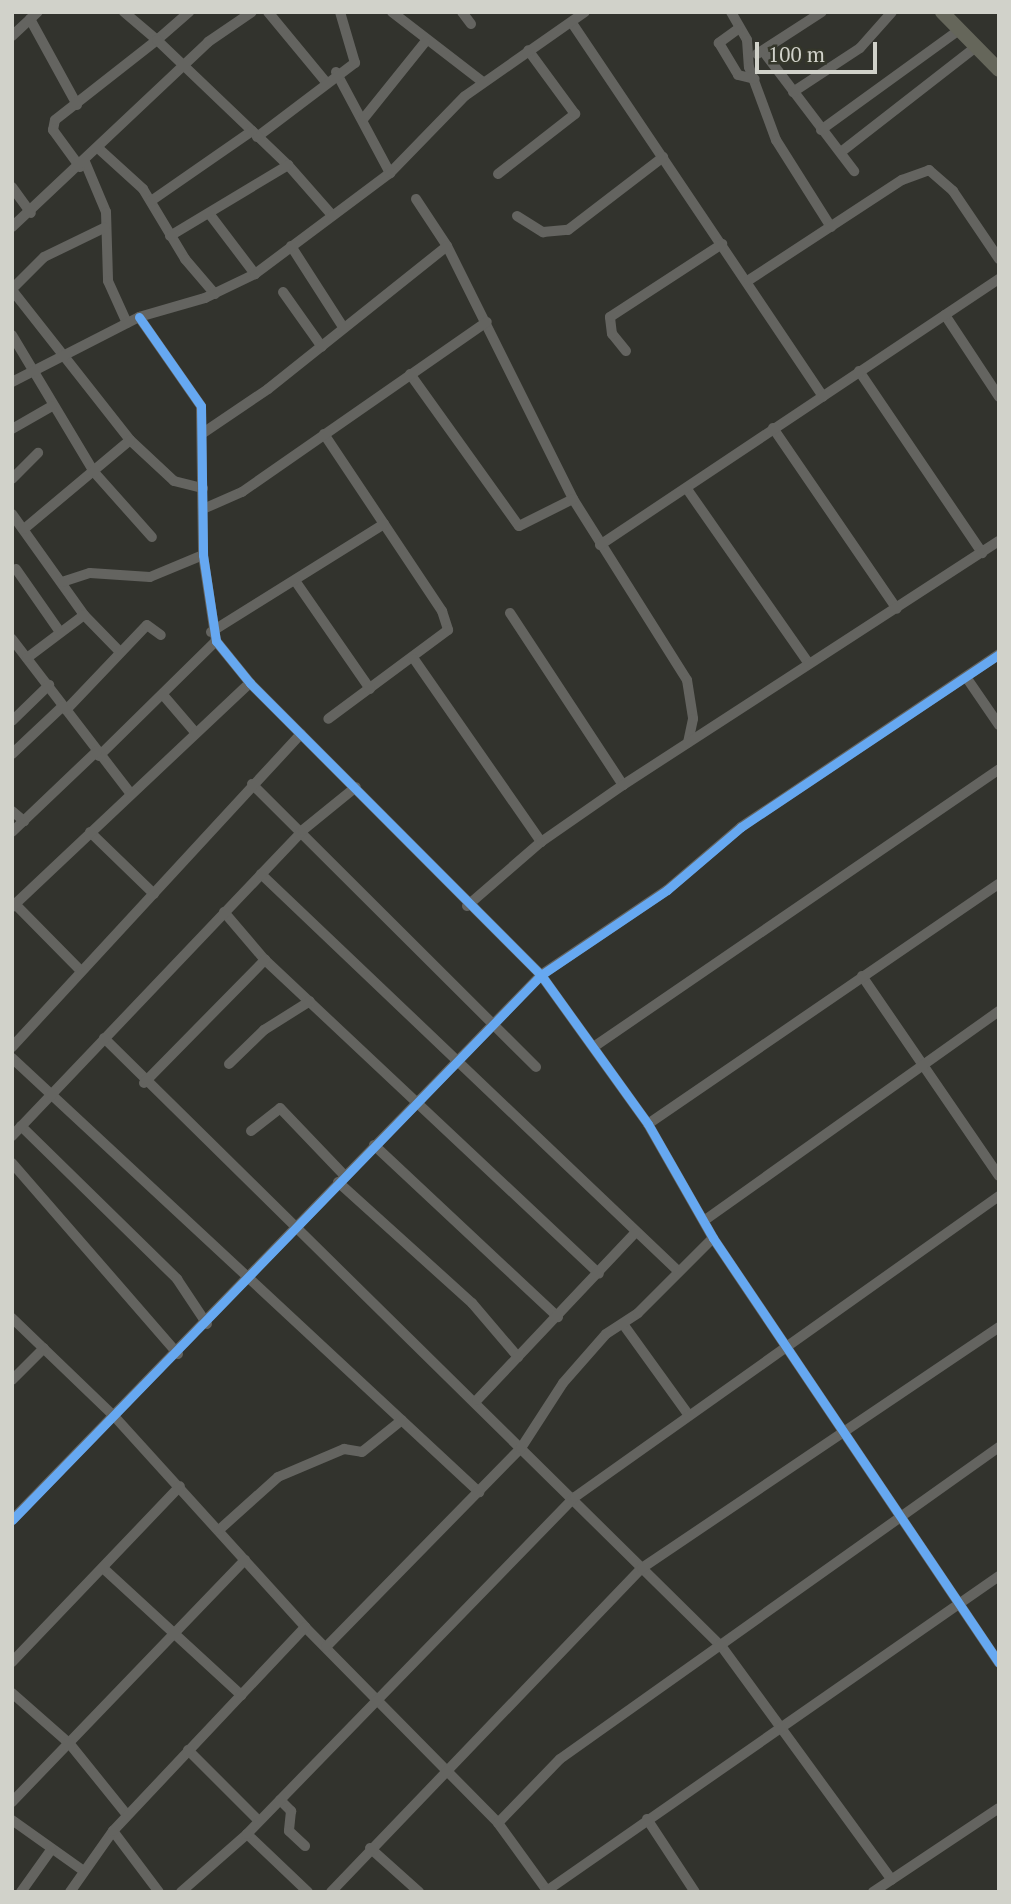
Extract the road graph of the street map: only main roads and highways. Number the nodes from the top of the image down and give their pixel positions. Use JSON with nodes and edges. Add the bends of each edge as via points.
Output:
{"nodes":[{"id":1,"x":942,"y":12,"type":"edge"},
{"id":2,"x":961,"y":33,"type":"junction"},
{"id":3,"x":999,"y":70,"type":"edge"},
{"id":4,"x":999,"y":80,"type":"edge"}],
"edges":[{"from":1,"to":2,"type":"main road"},
{"from":2,"to":3,"type":"main road"},
{"from":2,"to":4,"type":"main road"}]}
